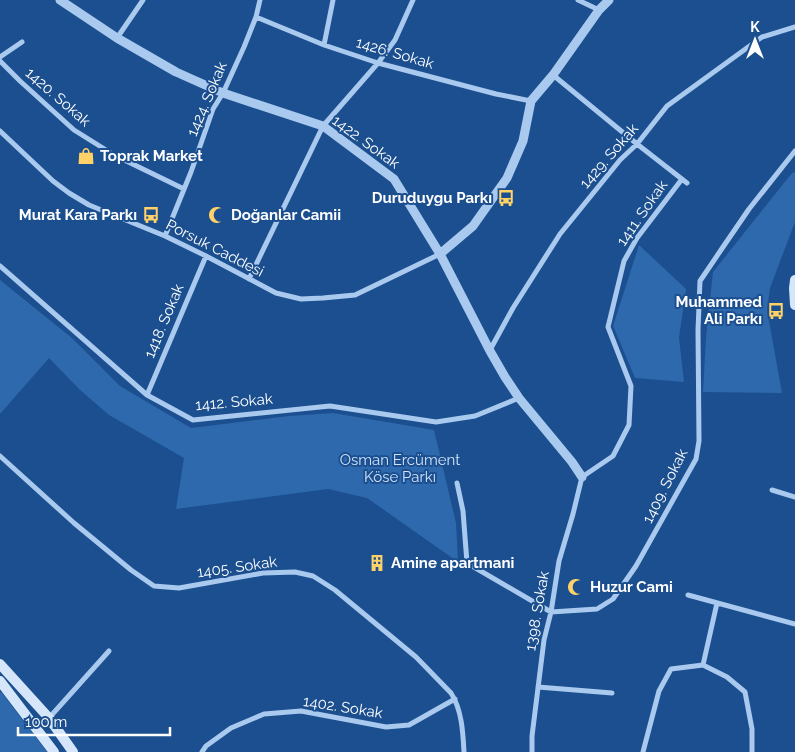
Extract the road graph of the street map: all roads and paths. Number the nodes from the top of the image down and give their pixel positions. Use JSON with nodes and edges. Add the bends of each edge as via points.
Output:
{"nodes":[{"id":1,"x":60,"y":0,"type":"edge"},
{"id":2,"x":143,"y":0,"type":"edge"},
{"id":3,"x":260,"y":0,"type":"edge"},
{"id":4,"x":334,"y":0,"type":"edge"},
{"id":5,"x":413,"y":0,"type":"edge"},
{"id":6,"x":578,"y":0,"type":"edge"},
{"id":7,"x":609,"y":0,"type":"edge"},
{"id":8,"x":599,"y":10,"type":"junction"},
{"id":9,"x":256,"y":17,"type":"junction"},
{"id":10,"x":795,"y":27,"type":"edge"},
{"id":11,"x":117,"y":38,"type":"junction"},
{"id":12,"x":22,"y":42,"type":"dead end"},
{"id":13,"x":324,"y":45,"type":"junction"},
{"id":14,"x":0,"y":57,"type":"edge"},
{"id":15,"x":0,"y":61,"type":"edge"},
{"id":16,"x":378,"y":63,"type":"junction"},
{"id":17,"x":553,"y":75,"type":"junction"},
{"id":18,"x":223,"y":94,"type":"junction"},
{"id":19,"x":531,"y":101,"type":"junction"},
{"id":20,"x":324,"y":126,"type":"junction"},
{"id":21,"x":0,"y":131,"type":"edge"},
{"id":22,"x":637,"y":144,"type":"junction"},
{"id":23,"x":795,"y":151,"type":"edge"},
{"id":24,"x":682,"y":178,"type":"junction"},
{"id":25,"x":687,"y":183,"type":"dead end"},
{"id":26,"x":184,"y":189,"type":"junction"},
{"id":27,"x":165,"y":236,"type":"junction"},
{"id":28,"x":440,"y":254,"type":"junction"},
{"id":29,"x":206,"y":256,"type":"junction"},
{"id":30,"x":0,"y":266,"type":"edge"},
{"id":31,"x":249,"y":279,"type":"junction"},
{"id":32,"x":795,"y":280,"type":"edge"},
{"id":33,"x":795,"y":306,"type":"edge"},
{"id":34,"x":490,"y":351,"type":"junction"},
{"id":35,"x":147,"y":395,"type":"junction"},
{"id":36,"x":519,"y":398,"type":"junction"},
{"id":37,"x":0,"y":456,"type":"edge"},
{"id":38,"x":582,"y":477,"type":"junction"},
{"id":39,"x":457,"y":483,"type":"dead end"},
{"id":40,"x":772,"y":490,"type":"dead end"},
{"id":41,"x":795,"y":496,"type":"edge"},
{"id":42,"x":688,"y":595,"type":"dead end"},
{"id":43,"x":717,"y":603,"type":"junction"},
{"id":44,"x":551,"y":612,"type":"junction"},
{"id":45,"x":795,"y":624,"type":"edge"},
{"id":46,"x":109,"y":651,"type":"dead end"},
{"id":47,"x":0,"y":664,"type":"edge"},
{"id":48,"x":703,"y":665,"type":"junction"},
{"id":49,"x":0,"y":681,"type":"edge"},
{"id":50,"x":538,"y":687,"type":"junction"},
{"id":51,"x":612,"y":693,"type":"dead end"},
{"id":52,"x":455,"y":699,"type":"junction"},
{"id":53,"x":49,"y":718,"type":"junction"},
{"id":54,"x":54,"y":752,"type":"edge"},
{"id":55,"x":73,"y":752,"type":"edge"},
{"id":56,"x":202,"y":752,"type":"edge"},
{"id":57,"x":464,"y":752,"type":"edge"},
{"id":58,"x":532,"y":752,"type":"edge"},
{"id":59,"x":643,"y":752,"type":"edge"},
{"id":60,"x":752,"y":752,"type":"edge"}],
"edges":[{"from":1,"to":11,"type":"street","name":"1422. Sokak"},
{"from":2,"to":11,"type":"street"},
{"from":3,"to":9,"type":"street","name":"1424. Sokak"},
{"from":4,"to":13,"type":"street"},
{"from":5,"to":16,"type":"street","via":[[395,40]]},
{"from":6,"to":8,"type":"street"},
{"from":7,"to":8,"type":"street"},
{"from":8,"to":17,"type":"street"},
{"from":9,"to":13,"type":"street","name":"1426. Sokak"},
{"from":9,"to":18,"type":"street","name":"1424. Sokak"},
{"from":10,"to":22,"type":"street","name":"1429. Sokak","via":[[762,37],[710,74],[667,106]]},
{"from":11,"to":18,"type":"street","name":"1422. Sokak","via":[[176,72]]},
{"from":12,"to":14,"type":"street"},
{"from":13,"to":16,"type":"street","name":"1426. Sokak"},
{"from":15,"to":26,"type":"street","name":"1420. Sokak","via":[[74,130],[114,155]]},
{"from":16,"to":19,"type":"street","name":"1426. Sokak"},
{"from":16,"to":20,"type":"street"},
{"from":17,"to":19,"type":"street"},
{"from":17,"to":22,"type":"street"},
{"from":18,"to":20,"type":"street","name":"1422. Sokak"},
{"from":18,"to":26,"type":"street","name":"1424. Sokak","via":[[213,109]]},
{"from":19,"to":28,"type":"street","via":[[523,141],[507,178],[473,226]]},
{"from":20,"to":28,"type":"street","name":"1422. Sokak","via":[[394,178]]},
{"from":20,"to":31,"type":"street"},
{"from":21,"to":27,"type":"street","name":"Porsuk Caddesi","via":[[69,193],[89,205]]},
{"from":22,"to":24,"type":"street"},
{"from":22,"to":34,"type":"street","name":"1429. Sokak","via":[[620,160],[560,234]]},
{"from":23,"to":44,"type":"street","name":"1409. Sokak","via":[[749,209],[700,281],[699,441],[696,459],[636,566],[613,599],[597,609]]},
{"from":24,"to":25,"type":"street"},
{"from":24,"to":38,"type":"street","name":"1411. Sokak","via":[[637,238],[624,261],[608,327],[631,386],[629,425],[613,456]]},
{"from":26,"to":27,"type":"street","name":"1424. Sokak"},
{"from":27,"to":29,"type":"street","name":"Porsuk Caddesi"},
{"from":28,"to":31,"type":"street","name":"Porsuk Caddesi","via":[[355,295],[300,298],[276,294]]},
{"from":28,"to":34,"type":"street","name":"1422. Sokak"},
{"from":29,"to":31,"type":"street","name":"Porsuk Caddesi"},
{"from":29,"to":35,"type":"street","name":"1418. Sokak"},
{"from":30,"to":35,"type":"street","name":"1412. Sokak"},
{"from":32,"to":33,"type":"main road"},
{"from":34,"to":36,"type":"street","name":"1422. Sokak"},
{"from":35,"to":36,"type":"street","name":"1412. Sokak","via":[[193,420],[330,406],[436,422],[475,416]]},
{"from":36,"to":38,"type":"street","name":"1422. Sokak"},
{"from":37,"to":52,"type":"street","name":"1405. Sokak","via":[[74,523],[154,586],[179,588],[263,573],[295,572],[313,576],[335,590],[416,657]]},
{"from":38,"to":44,"type":"street","name":"1398. Sokak","via":[[559,562]]},
{"from":39,"to":44,"type":"street","via":[[467,563]]},
{"from":40,"to":41,"type":"street"},
{"from":42,"to":43,"type":"street"},
{"from":43,"to":45,"type":"street"},
{"from":43,"to":48,"type":"street"},
{"from":44,"to":50,"type":"street","name":"1398. Sokak"},
{"from":46,"to":53,"type":"street"},
{"from":47,"to":53,"type":"main road"},
{"from":48,"to":59,"type":"street","via":[[671,669],[659,691]]},
{"from":48,"to":60,"type":"street","via":[[727,677],[745,692],[752,729]]},
{"from":49,"to":54,"type":"main road"},
{"from":50,"to":51,"type":"street"},
{"from":50,"to":58,"type":"street","name":"1398. Sokak"},
{"from":52,"to":56,"type":"street","name":"1402. Sokak","via":[[409,725],[386,726],[301,711],[264,714],[231,728]]},
{"from":52,"to":57,"type":"street","name":"1405. Sokak"},
{"from":53,"to":55,"type":"main road"}]}
